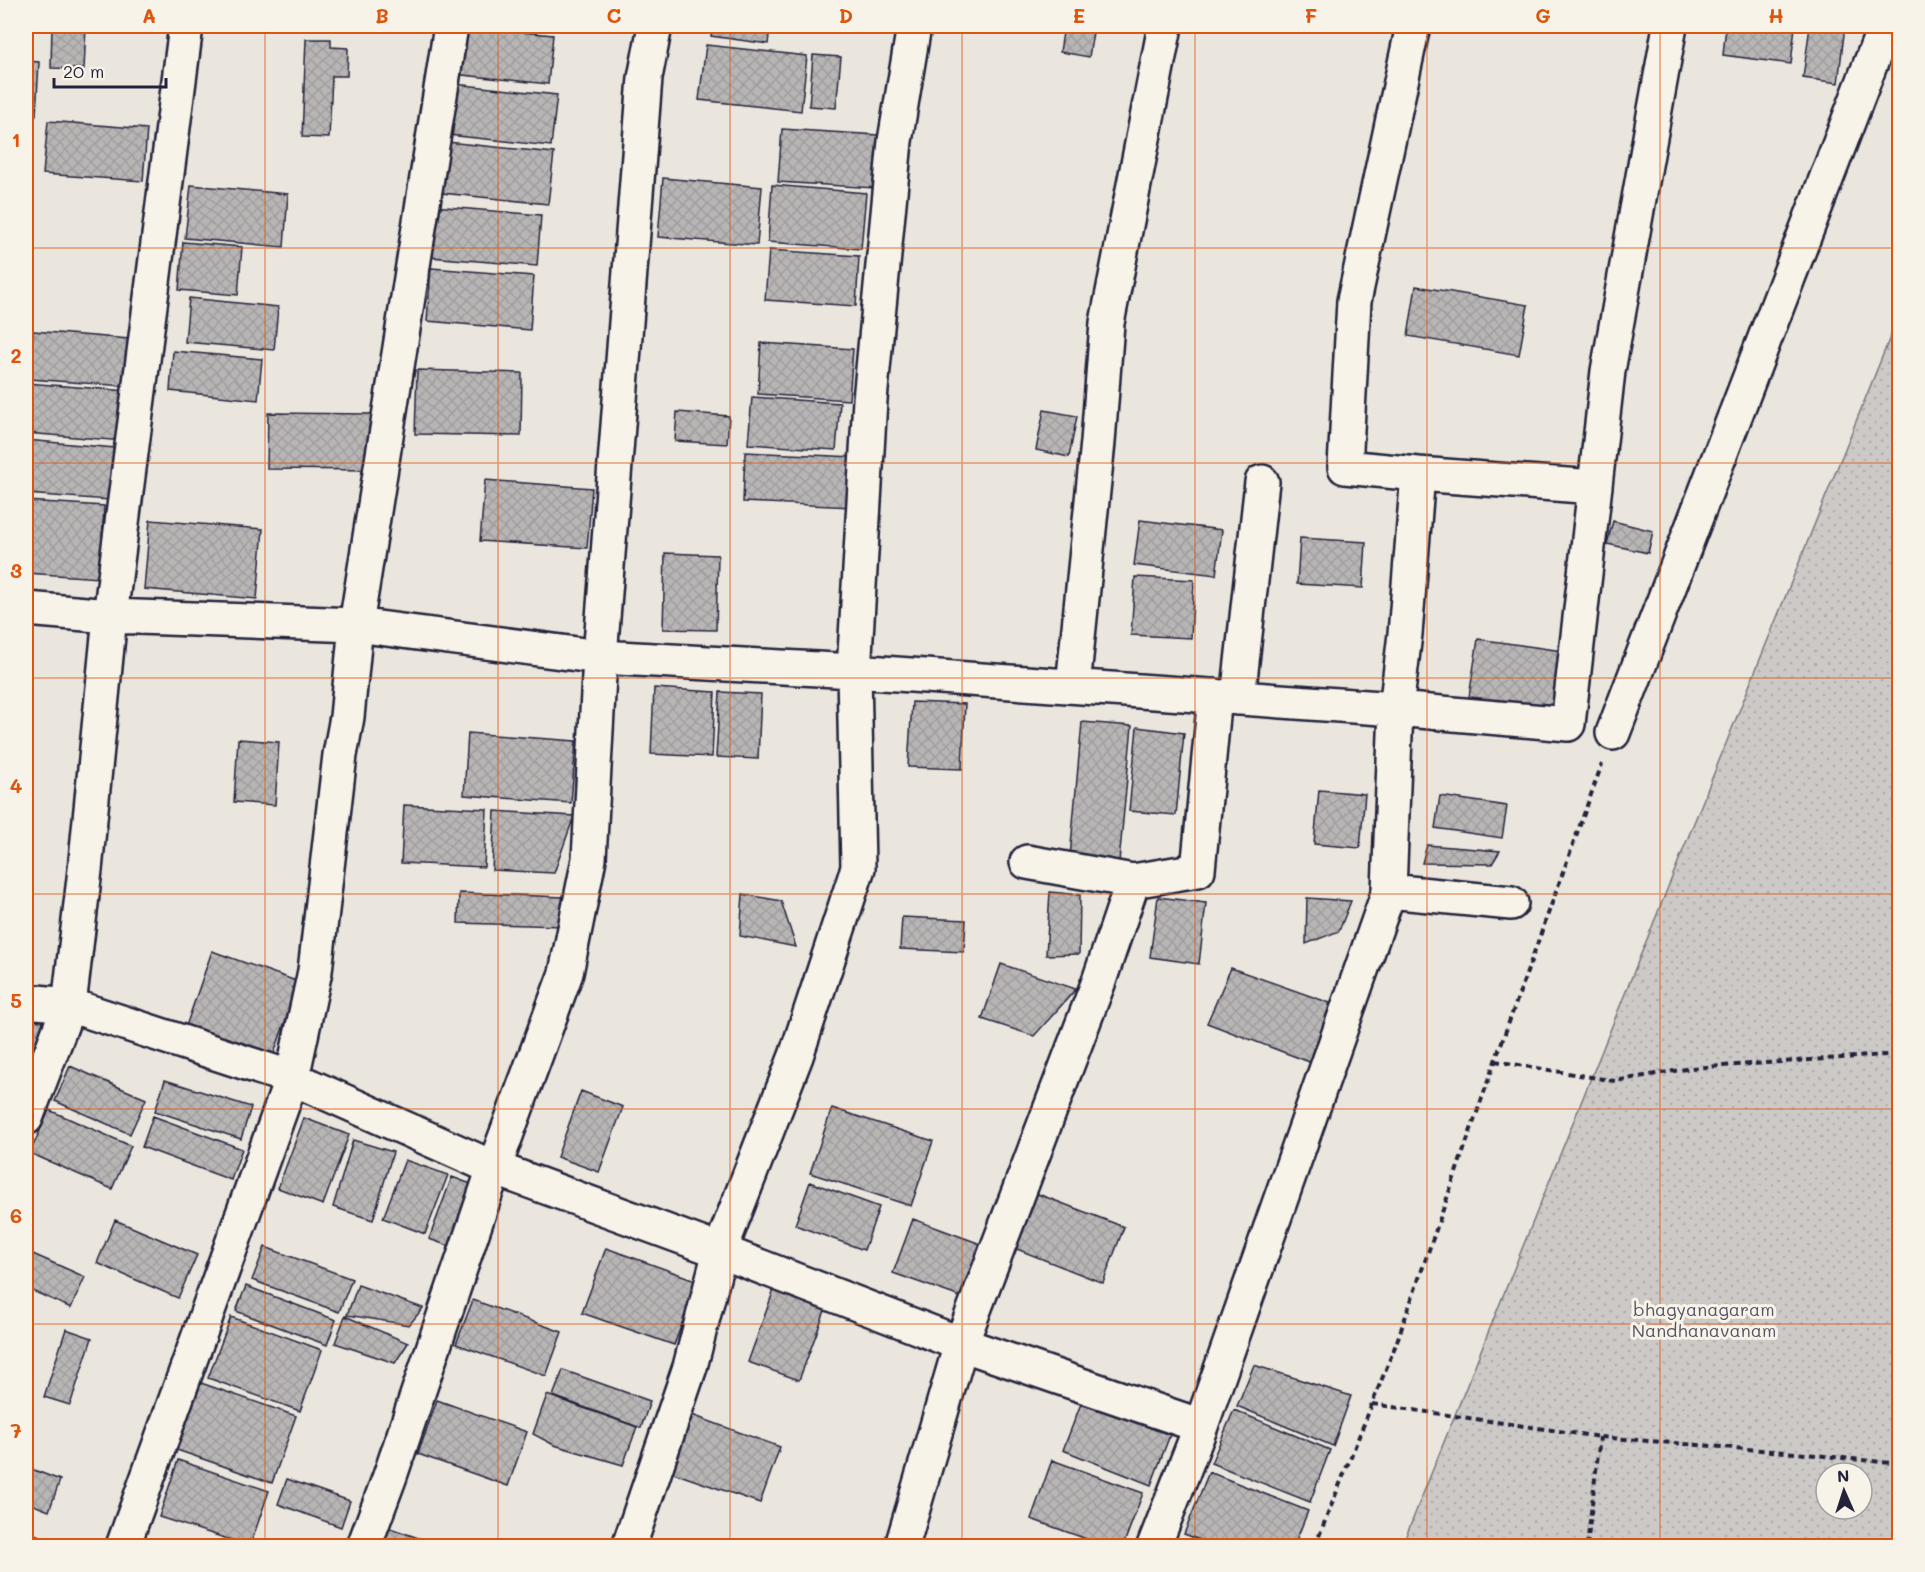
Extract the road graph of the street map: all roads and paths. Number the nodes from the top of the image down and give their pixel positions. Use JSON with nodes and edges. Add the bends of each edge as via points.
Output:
{"nodes":[{"id":1,"x":186,"y":26,"type":"edge"},
{"id":2,"x":451,"y":26,"type":"edge"},
{"id":3,"x":655,"y":26,"type":"edge"},
{"id":4,"x":914,"y":26,"type":"edge"},
{"id":5,"x":1165,"y":26,"type":"edge"},
{"id":6,"x":1413,"y":26,"type":"edge"},
{"id":7,"x":1670,"y":26,"type":"edge"},
{"id":8,"x":1885,"y":26,"type":"edge"},
{"id":9,"x":1418,"y":474,"type":"junction"},
{"id":10,"x":1262,"y":482,"type":"dead end"},
{"id":11,"x":1595,"y":487,"type":"junction"},
{"id":12,"x":26,"y":609,"type":"edge"},
{"id":13,"x":110,"y":616,"type":"junction"},
{"id":14,"x":356,"y":625,"type":"junction"},
{"id":15,"x":600,"y":657,"type":"junction"},
{"id":16,"x":854,"y":671,"type":"junction"},
{"id":17,"x":1073,"y":686,"type":"junction"},
{"id":18,"x":1227,"y":697,"type":"junction"},
{"id":19,"x":1396,"y":709,"type":"junction"},
{"id":20,"x":1613,"y":733,"type":"joint"},
{"id":21,"x":1027,"y":862,"type":"dead end"},
{"id":22,"x":1133,"y":881,"type":"junction"},
{"id":23,"x":1389,"y":891,"type":"junction"},
{"id":24,"x":1511,"y":903,"type":"dead end"},
{"id":25,"x":26,"y":1001,"type":"edge"},
{"id":26,"x":69,"y":1005,"type":"junction"},
{"id":27,"x":1899,"y":1054,"type":"edge"},
{"id":28,"x":1495,"y":1061,"type":"junction"},
{"id":29,"x":292,"y":1078,"type":"junction"},
{"id":30,"x":26,"y":1118,"type":"edge"},
{"id":31,"x":494,"y":1168,"type":"junction"},
{"id":32,"x":720,"y":1251,"type":"junction"},
{"id":33,"x":961,"y":1344,"type":"junction"},
{"id":34,"x":1372,"y":1404,"type":"junction"},
{"id":35,"x":1201,"y":1426,"type":"junction"},
{"id":36,"x":1600,"y":1437,"type":"junction"},
{"id":37,"x":1899,"y":1464,"type":"edge"},
{"id":38,"x":123,"y":1546,"type":"edge"},
{"id":39,"x":364,"y":1546,"type":"edge"},
{"id":40,"x":629,"y":1546,"type":"edge"},
{"id":41,"x":902,"y":1546,"type":"edge"},
{"id":42,"x":1154,"y":1546,"type":"edge"},
{"id":43,"x":1315,"y":1546,"type":"edge"},
{"id":44,"x":1587,"y":1546,"type":"edge"}],
"edges":[{"from":1,"to":13,"type":"street"},
{"from":2,"to":14,"type":"street"},
{"from":3,"to":15,"type":"street","via":[[645,78]]},
{"from":4,"to":16,"type":"street","via":[[895,141],[872,388]]},
{"from":5,"to":17,"type":"street","via":[[1107,323]]},
{"from":6,"to":9,"type":"street","via":[[1354,301],[1345,467]]},
{"from":7,"to":11,"type":"street","via":[[1608,371]]},
{"from":8,"to":20,"type":"street"},
{"from":9,"to":11,"type":"street"},
{"from":9,"to":19,"type":"street"},
{"from":10,"to":18,"type":"street"},
{"from":11,"to":19,"type":"street","via":[[1568,724]]},
{"from":12,"to":13,"type":"street"},
{"from":13,"to":14,"type":"street"},
{"from":13,"to":26,"type":"street"},
{"from":14,"to":15,"type":"street"},
{"from":14,"to":29,"type":"street","via":[[315,970]]},
{"from":15,"to":16,"type":"street"},
{"from":15,"to":31,"type":"street","via":[[589,859],[566,973]]},
{"from":16,"to":17,"type":"street"},
{"from":16,"to":32,"type":"street","via":[[858,868],[796,1056]]},
{"from":17,"to":18,"type":"street"},
{"from":18,"to":19,"type":"street"},
{"from":18,"to":22,"type":"street","via":[[1198,870]]},
{"from":19,"to":23,"type":"street"},
{"from":20,"to":28,"type":"path"},
{"from":21,"to":22,"type":"street"},
{"from":22,"to":33,"type":"street"},
{"from":23,"to":24,"type":"street"},
{"from":23,"to":35,"type":"street"},
{"from":25,"to":26,"type":"street"},
{"from":26,"to":29,"type":"street"},
{"from":26,"to":30,"type":"street"},
{"from":27,"to":28,"type":"path","via":[[1692,1068],[1615,1081]]},
{"from":28,"to":34,"type":"path"},
{"from":29,"to":31,"type":"street"},
{"from":29,"to":38,"type":"street"},
{"from":31,"to":32,"type":"street"},
{"from":31,"to":39,"type":"street"},
{"from":32,"to":33,"type":"street"},
{"from":32,"to":40,"type":"street","via":[[690,1367]]},
{"from":33,"to":35,"type":"street"},
{"from":33,"to":41,"type":"street"},
{"from":34,"to":36,"type":"path"},
{"from":34,"to":43,"type":"path"},
{"from":35,"to":42,"type":"street"},
{"from":36,"to":37,"type":"path"},
{"from":36,"to":44,"type":"path"}]}
